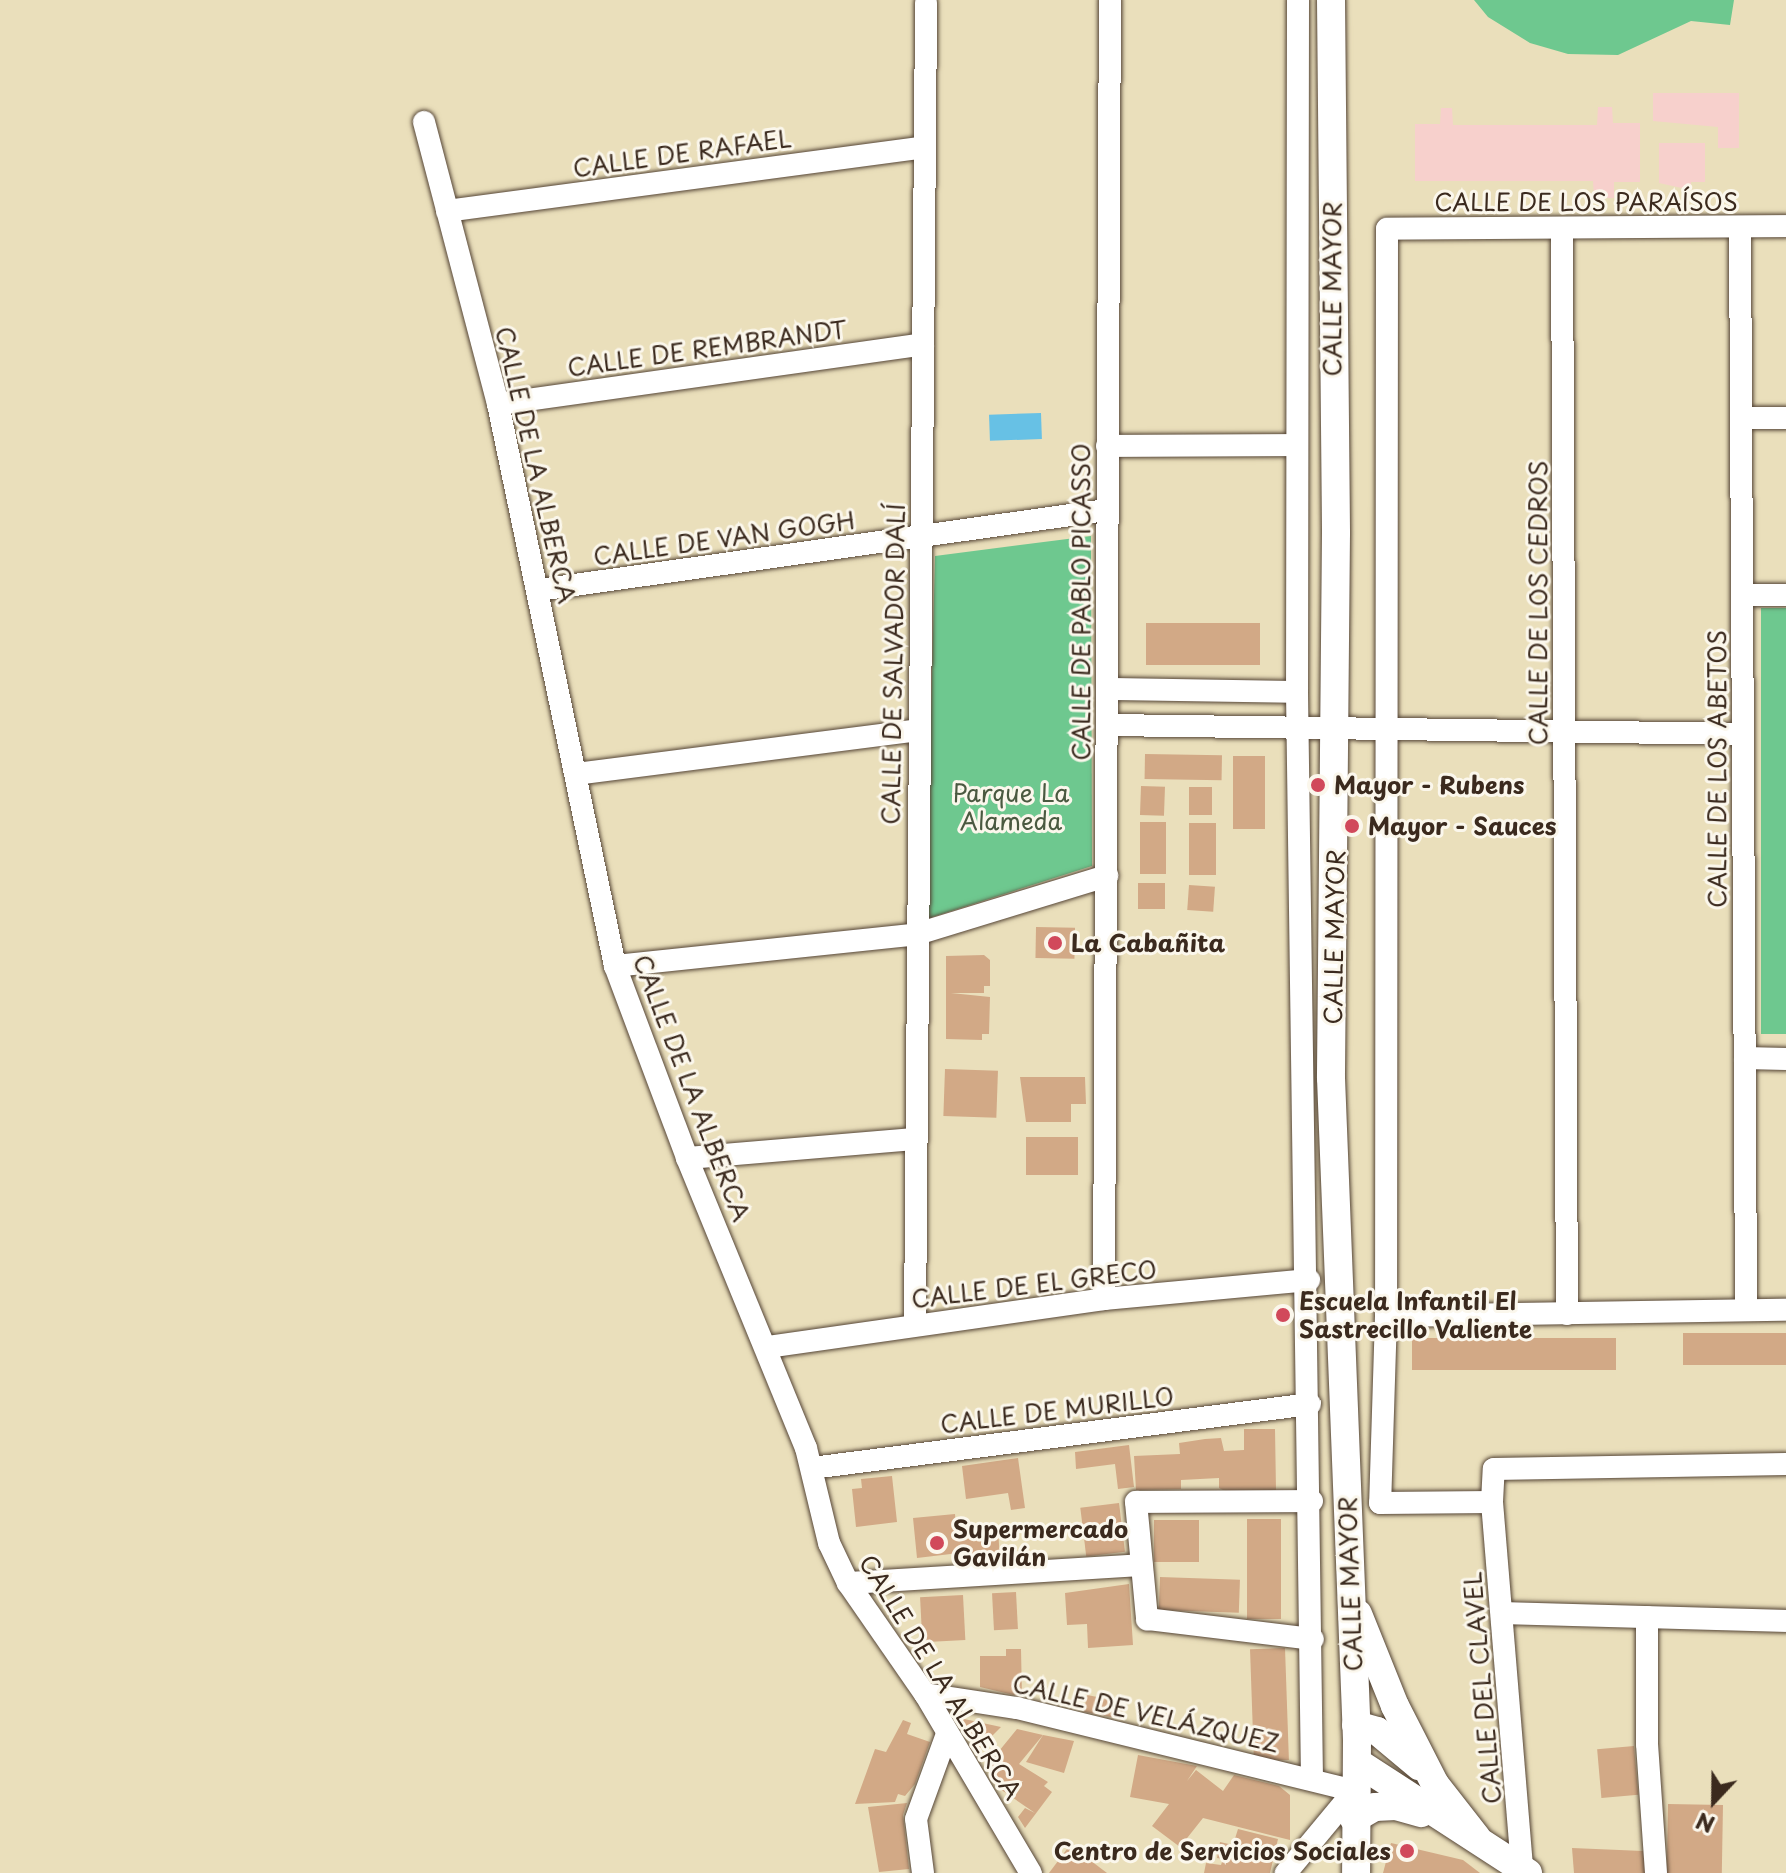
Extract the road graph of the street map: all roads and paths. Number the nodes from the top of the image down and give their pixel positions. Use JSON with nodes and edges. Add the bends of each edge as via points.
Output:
{"nodes":[{"id":1,"x":1110,"y":0,"type":"edge"},
{"id":2,"x":1298,"y":0,"type":"edge"},
{"id":3,"x":1331,"y":0,"type":"edge"},
{"id":4,"x":926,"y":3,"type":"dead end"},
{"id":5,"x":424,"y":122,"type":"dead end"},
{"id":6,"x":924,"y":147,"type":"junction"},
{"id":7,"x":447,"y":211,"type":"junction"},
{"id":8,"x":1786,"y":226,"type":"edge"},
{"id":9,"x":1740,"y":227,"type":"junction"},
{"id":10,"x":1562,"y":228,"type":"junction"},
{"id":11,"x":1387,"y":229,"type":"joint"},
{"id":12,"x":923,"y":344,"type":"junction"},
{"id":13,"x":498,"y":404,"type":"junction"},
{"id":14,"x":1741,"y":418,"type":"junction"},
{"id":15,"x":1786,"y":418,"type":"edge"},
{"id":16,"x":1296,"y":445,"type":"junction"},
{"id":17,"x":1107,"y":446,"type":"junction"},
{"id":18,"x":1106,"y":510,"type":"junction"},
{"id":19,"x":921,"y":536,"type":"junction"},
{"id":20,"x":539,"y":590,"type":"junction"},
{"id":21,"x":1742,"y":595,"type":"junction"},
{"id":22,"x":1786,"y":595,"type":"edge"},
{"id":23,"x":1109,"y":689,"type":"junction"},
{"id":24,"x":1297,"y":692,"type":"junction"},
{"id":25,"x":1108,"y":725,"type":"junction"},
{"id":26,"x":1298,"y":728,"type":"junction"},
{"id":27,"x":1336,"y":728,"type":"junction"},
{"id":28,"x":1390,"y":729,"type":"junction"},
{"id":29,"x":919,"y":730,"type":"junction"},
{"id":30,"x":1565,"y":731,"type":"junction"},
{"id":31,"x":1743,"y":734,"type":"junction"},
{"id":32,"x":576,"y":774,"type":"junction"},
{"id":33,"x":1107,"y":876,"type":"junction"},
{"id":34,"x":917,"y":934,"type":"junction"},
{"id":35,"x":615,"y":966,"type":"junction"},
{"id":36,"x":1745,"y":1058,"type":"junction"},
{"id":37,"x":1786,"y":1059,"type":"edge"},
{"id":38,"x":915,"y":1139,"type":"junction"},
{"id":39,"x":687,"y":1158,"type":"junction"},
{"id":40,"x":1309,"y":1280,"type":"junction"},
{"id":41,"x":1104,"y":1299,"type":"junction"},
{"id":42,"x":1746,"y":1310,"type":"junction"},
{"id":43,"x":1786,"y":1310,"type":"edge"},
{"id":44,"x":1567,"y":1314,"type":"junction"},
{"id":45,"x":1386,"y":1316,"type":"junction"},
{"id":46,"x":915,"y":1324,"type":"junction"},
{"id":47,"x":767,"y":1347,"type":"junction"},
{"id":48,"x":1310,"y":1404,"type":"junction"},
{"id":49,"x":1786,"y":1464,"type":"edge"},
{"id":50,"x":812,"y":1468,"type":"junction"},
{"id":51,"x":1312,"y":1501,"type":"junction"},
{"id":52,"x":1492,"y":1502,"type":"junction"},
{"id":53,"x":1141,"y":1565,"type":"junction"},
{"id":54,"x":848,"y":1583,"type":"junction"},
{"id":55,"x":1349,"y":1593,"type":"junction"},
{"id":56,"x":1503,"y":1613,"type":"junction"},
{"id":57,"x":1647,"y":1617,"type":"junction"},
{"id":58,"x":1786,"y":1621,"type":"edge"},
{"id":59,"x":1313,"y":1639,"type":"junction"},
{"id":60,"x":925,"y":1694,"type":"junction"},
{"id":61,"x":1356,"y":1725,"type":"junction"},
{"id":62,"x":947,"y":1734,"type":"junction"},
{"id":63,"x":1357,"y":1762,"type":"junction"},
{"id":64,"x":1312,"y":1779,"type":"junction"},
{"id":65,"x":1435,"y":1784,"type":"junction"},
{"id":66,"x":1354,"y":1805,"type":"junction"},
{"id":67,"x":1445,"y":1821,"type":"junction"},
{"id":68,"x":1477,"y":1838,"type":"junction"},
{"id":69,"x":1525,"y":1871,"type":"edge"},
{"id":70,"x":923,"y":1873,"type":"edge"},
{"id":71,"x":1031,"y":1873,"type":"edge"},
{"id":72,"x":1286,"y":1873,"type":"edge"},
{"id":73,"x":1356,"y":1873,"type":"edge"},
{"id":74,"x":1656,"y":1873,"type":"edge"}],
"edges":[{"from":1,"to":17,"type":"street","name":"CALLE DE PABLO PICASSO"},
{"from":2,"to":16,"type":"street","name":"CALLE MAYOR"},
{"from":3,"to":27,"type":"street","name":"CALLE MAYOR"},
{"from":4,"to":6,"type":"street","name":"CALLE DE SALVADOR DALÍ"},
{"from":5,"to":7,"type":"street","name":"CALLE DE LA ALBERCA"},
{"from":6,"to":7,"type":"street","name":"CALLE DE RAFAEL"},
{"from":6,"to":12,"type":"street","name":"CALLE DE SALVADOR DALÍ"},
{"from":7,"to":13,"type":"street","name":"CALLE DE LA ALBERCA"},
{"from":8,"to":9,"type":"street","name":"CALLE DE LOS PARAÍSOS"},
{"from":9,"to":10,"type":"street","name":"CALLE DE LOS PARAÍSOS"},
{"from":9,"to":14,"type":"street","name":"CALLE DE LOS ABETOS"},
{"from":10,"to":11,"type":"street","name":"CALLE DE LOS PARAÍSOS"},
{"from":10,"to":30,"type":"street","name":"CALLE DE LOS CEDROS"},
{"from":11,"to":28,"type":"street","name":"CALLE MAYOR"},
{"from":12,"to":13,"type":"street","name":"CALLE DE REMBRANDT"},
{"from":12,"to":19,"type":"street","name":"CALLE DE SALVADOR DALÍ"},
{"from":13,"to":20,"type":"street","name":"CALLE DE LA ALBERCA"},
{"from":14,"to":15,"type":"street"},
{"from":14,"to":21,"type":"street","name":"CALLE DE LOS ABETOS"},
{"from":16,"to":17,"type":"street"},
{"from":16,"to":24,"type":"street","name":"CALLE MAYOR"},
{"from":17,"to":18,"type":"street","name":"CALLE DE PABLO PICASSO"},
{"from":18,"to":19,"type":"street","name":"CALLE DE VAN GOGH"},
{"from":18,"to":23,"type":"street","name":"CALLE DE PABLO PICASSO"},
{"from":19,"to":20,"type":"street","name":"CALLE DE VAN GOGH"},
{"from":19,"to":29,"type":"street","name":"CALLE DE SALVADOR DALÍ"},
{"from":20,"to":32,"type":"street","name":"CALLE DE LA ALBERCA"},
{"from":21,"to":22,"type":"street"},
{"from":21,"to":31,"type":"street","name":"CALLE DE LOS ABETOS"},
{"from":23,"to":24,"type":"street"},
{"from":23,"to":25,"type":"street","name":"CALLE DE PABLO PICASSO"},
{"from":24,"to":26,"type":"street","name":"CALLE MAYOR"},
{"from":25,"to":26,"type":"street"},
{"from":25,"to":33,"type":"street","name":"CALLE DE PABLO PICASSO"},
{"from":26,"to":27,"type":"street"},
{"from":26,"to":40,"type":"street","name":"CALLE MAYOR"},
{"from":27,"to":28,"type":"street"},
{"from":27,"to":55,"type":"street","name":"CALLE MAYOR","via":[[1331,1078]]},
{"from":28,"to":30,"type":"street"},
{"from":28,"to":45,"type":"street","name":"CALLE MAYOR"},
{"from":29,"to":32,"type":"street"},
{"from":29,"to":34,"type":"street","name":"CALLE DE SALVADOR DALÍ"},
{"from":30,"to":31,"type":"street"},
{"from":30,"to":44,"type":"street","name":"CALLE DE LOS CEDROS"},
{"from":31,"to":36,"type":"street","name":"CALLE DE LOS ABETOS"},
{"from":32,"to":35,"type":"street","name":"CALLE DE LA ALBERCA"},
{"from":33,"to":34,"type":"street"},
{"from":33,"to":41,"type":"street","name":"CALLE DE PABLO PICASSO"},
{"from":34,"to":35,"type":"street"},
{"from":34,"to":38,"type":"street","name":"CALLE DE SALVADOR DALÍ"},
{"from":35,"to":39,"type":"street","name":"CALLE DE LA ALBERCA"},
{"from":36,"to":37,"type":"street"},
{"from":36,"to":42,"type":"street","name":"CALLE DE LOS ABETOS"},
{"from":38,"to":39,"type":"street"},
{"from":38,"to":46,"type":"street","name":"CALLE DE SALVADOR DALÍ"},
{"from":39,"to":47,"type":"street","name":"CALLE DE LA ALBERCA"},
{"from":40,"to":41,"type":"street","name":"CALLE DE EL GRECO"},
{"from":40,"to":48,"type":"street","name":"CALLE MAYOR"},
{"from":41,"to":46,"type":"street","name":"CALLE DE EL GRECO"},
{"from":42,"to":43,"type":"street"},
{"from":42,"to":44,"type":"street"},
{"from":44,"to":45,"type":"street"},
{"from":45,"to":52,"type":"street","name":"CALLE MAYOR","via":[[1380,1503]]},
{"from":46,"to":47,"type":"street","name":"CALLE DE EL GRECO"},
{"from":47,"to":50,"type":"street","name":"CALLE DE LA ALBERCA"},
{"from":48,"to":50,"type":"street","name":"CALLE DE MURILLO"},
{"from":48,"to":51,"type":"street","name":"CALLE MAYOR"},
{"from":49,"to":52,"type":"street","via":[[1494,1469]]},
{"from":50,"to":54,"type":"street","name":"CALLE DE LA ALBERCA","via":[[829,1543]]},
{"from":51,"to":53,"type":"street","via":[[1136,1502]]},
{"from":51,"to":59,"type":"street","name":"CALLE MAYOR"},
{"from":52,"to":56,"type":"street","name":"CALLE DEL CLAVEL"},
{"from":53,"to":54,"type":"street"},
{"from":53,"to":59,"type":"street","via":[[1147,1619]]},
{"from":54,"to":60,"type":"street","name":"CALLE DE LA ALBERCA"},
{"from":55,"to":61,"type":"street","name":"CALLE MAYOR"},
{"from":55,"to":65,"type":"street","via":[[1395,1706]]},
{"from":56,"to":57,"type":"street"},
{"from":56,"to":69,"type":"street","name":"CALLE DEL CLAVEL"},
{"from":57,"to":58,"type":"street"},
{"from":57,"to":74,"type":"street","via":[[1647,1744]]},
{"from":59,"to":64,"type":"street","name":"CALLE MAYOR"},
{"from":60,"to":62,"type":"street","name":"CALLE DE LA ALBERCA"},
{"from":60,"to":64,"type":"street","name":"CALLE DE VELÁZQUEZ","via":[[1017,1708]]},
{"from":61,"to":63,"type":"street","name":"CALLE MAYOR"},
{"from":61,"to":65,"type":"street","via":[[1388,1739]]},
{"from":62,"to":70,"type":"street","via":[[916,1819]]},
{"from":62,"to":71,"type":"street","name":"CALLE DE LA ALBERCA"},
{"from":63,"to":66,"type":"street","name":"CALLE MAYOR"},
{"from":63,"to":67,"type":"street"},
{"from":64,"to":66,"type":"street","name":"CALLE DE VELÁZQUEZ"},
{"from":65,"to":68,"type":"street"},
{"from":66,"to":67,"type":"street","via":[[1396,1806]]},
{"from":66,"to":72,"type":"street"},
{"from":66,"to":73,"type":"street","name":"CALLE MAYOR"},
{"from":67,"to":68,"type":"street"},
{"from":68,"to":69,"type":"street"}]}
